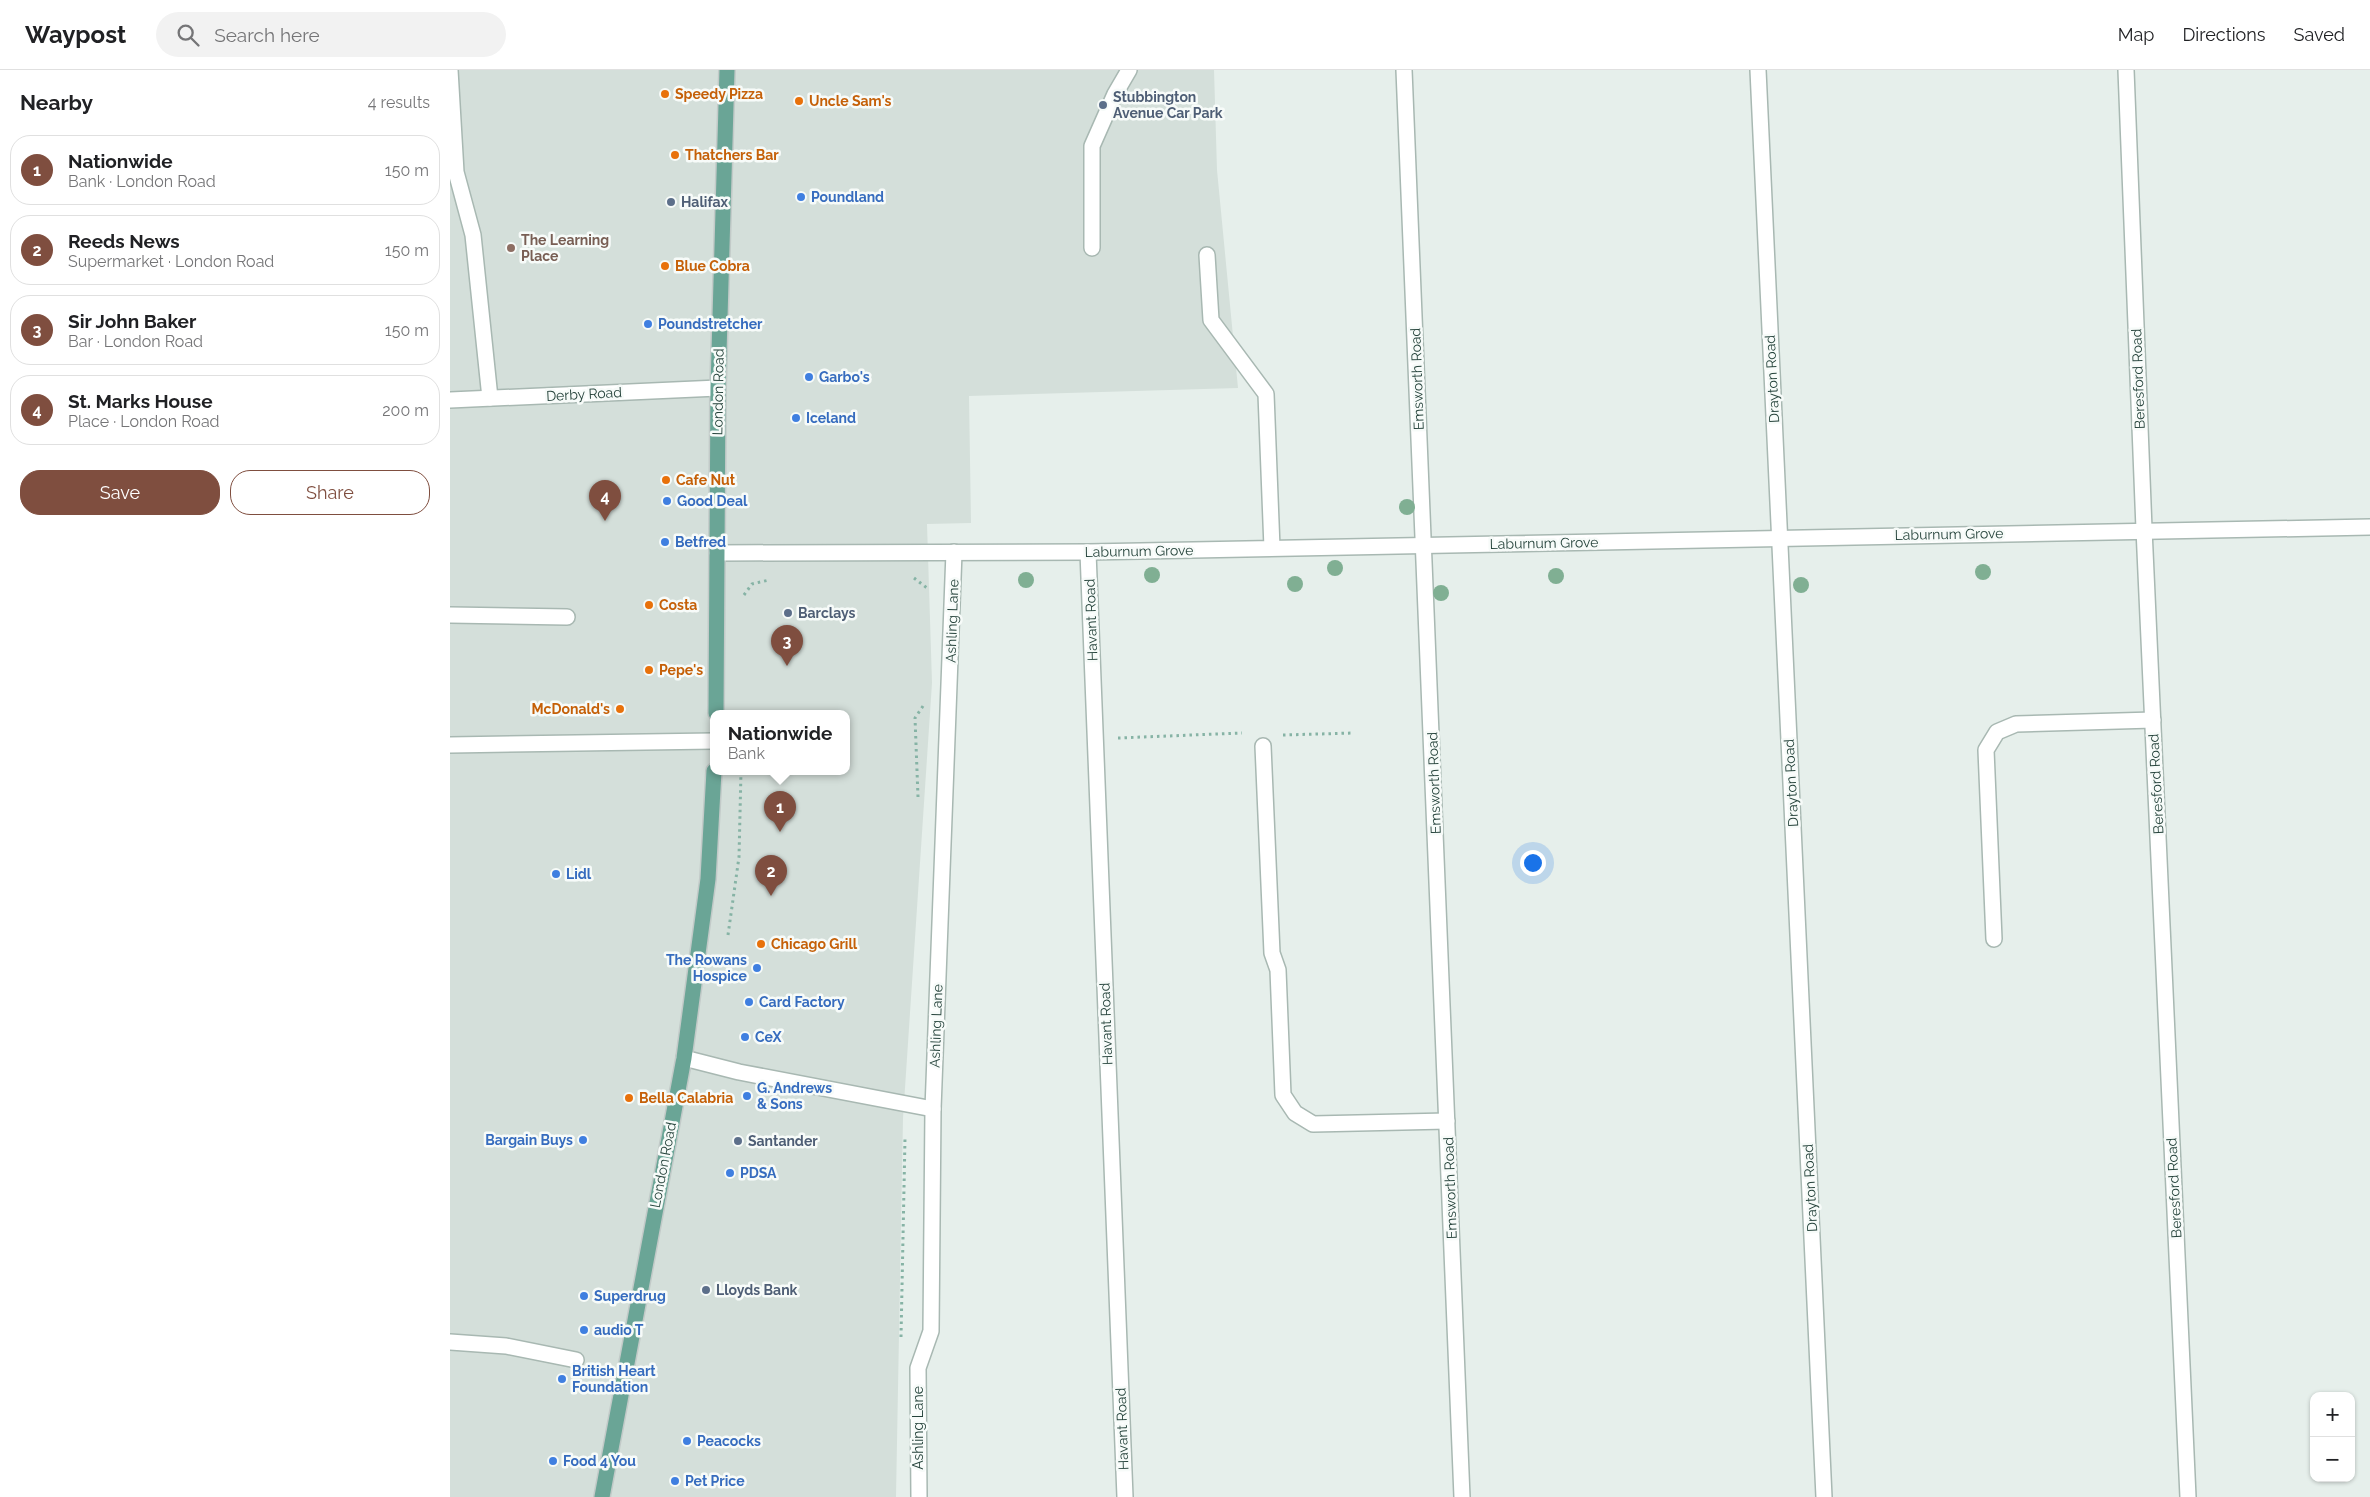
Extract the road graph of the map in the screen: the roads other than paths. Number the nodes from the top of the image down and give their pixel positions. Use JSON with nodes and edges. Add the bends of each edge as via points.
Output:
{"nodes":[{"id":1,"x":450,"y":70,"type":"edge"},
{"id":2,"x":727,"y":70,"type":"edge"},
{"id":3,"x":1129,"y":70,"type":"edge"},
{"id":4,"x":1404,"y":70,"type":"edge"},
{"id":5,"x":1758,"y":70,"type":"edge"},
{"id":6,"x":2126,"y":70,"type":"edge"},
{"id":7,"x":1092,"y":248,"type":"dead end"},
{"id":8,"x":1207,"y":255,"type":"dead end"},
{"id":9,"x":718,"y":388,"type":"junction"},
{"id":10,"x":490,"y":398,"type":"junction"},
{"id":11,"x":450,"y":400,"type":"edge"},
{"id":12,"x":2370,"y":527,"type":"edge"},
{"id":13,"x":2144,"y":529,"type":"junction"},
{"id":14,"x":1780,"y":538,"type":"junction"},
{"id":15,"x":1424,"y":545,"type":"junction"},
{"id":16,"x":1272,"y":548,"type":"junction"},
{"id":17,"x":954,"y":552,"type":"junction"},
{"id":18,"x":1088,"y":552,"type":"junction"},
{"id":19,"x":717,"y":553,"type":"junction"},
{"id":20,"x":450,"y":615,"type":"edge"},
{"id":21,"x":567,"y":618,"type":"dead end"},
{"id":22,"x":716,"y":710,"type":"edge"},
{"id":23,"x":2153,"y":720,"type":"junction"},
{"id":24,"x":710,"y":741,"type":"edge"},
{"id":25,"x":450,"y":744,"type":"edge"},
{"id":26,"x":1262,"y":746,"type":"dead end"},
{"id":27,"x":714,"y":775,"type":"edge"},
{"id":28,"x":1994,"y":939,"type":"dead end"},
{"id":29,"x":684,"y":1058,"type":"junction"},
{"id":30,"x":934,"y":1109,"type":"junction"},
{"id":31,"x":1447,"y":1121,"type":"junction"},
{"id":32,"x":450,"y":1342,"type":"edge"},
{"id":33,"x":576,"y":1360,"type":"dead end"},
{"id":34,"x":602,"y":1497,"type":"edge"},
{"id":35,"x":918,"y":1497,"type":"edge"},
{"id":36,"x":1124,"y":1497,"type":"edge"},
{"id":37,"x":1462,"y":1497,"type":"edge"},
{"id":38,"x":1824,"y":1497,"type":"edge"},
{"id":39,"x":2188,"y":1497,"type":"edge"}],
"edges":[{"from":1,"to":10,"type":"street","via":[[456,172],[473,235]]},
{"from":2,"to":9,"type":"main road","name":"London Road"},
{"from":3,"to":7,"type":"street","via":[[1092,146]]},
{"from":4,"to":15,"type":"street","name":"Emsworth Road"},
{"from":5,"to":14,"type":"street","name":"Drayton Road"},
{"from":6,"to":13,"type":"street","name":"Beresford Road"},
{"from":8,"to":16,"type":"street","via":[[1211,320],[1266,394]]},
{"from":9,"to":10,"type":"street","name":"Derby Road"},
{"from":9,"to":19,"type":"main road","name":"London Road"},
{"from":10,"to":11,"type":"street","name":"Derby Road"},
{"from":12,"to":13,"type":"street","name":"Laburnum Grove"},
{"from":13,"to":14,"type":"street","name":"Laburnum Grove"},
{"from":13,"to":23,"type":"street","name":"Beresford Road"},
{"from":14,"to":15,"type":"street","name":"Laburnum Grove"},
{"from":14,"to":38,"type":"street","name":"Drayton Road"},
{"from":15,"to":16,"type":"street","name":"Laburnum Grove"},
{"from":15,"to":31,"type":"street","name":"Emsworth Road"},
{"from":16,"to":18,"type":"street","name":"Laburnum Grove"},
{"from":17,"to":18,"type":"street","name":"Laburnum Grove"},
{"from":17,"to":19,"type":"street","name":"Laburnum Grove"},
{"from":17,"to":30,"type":"street","name":"Ashling Lane"},
{"from":18,"to":36,"type":"street","name":"Havant Road"},
{"from":19,"to":22,"type":"main road","name":"London Road"},
{"from":20,"to":21,"type":"street"},
{"from":23,"to":28,"type":"street","via":[[2016,724],[1997,732],[1986,750]]},
{"from":23,"to":39,"type":"street","name":"Beresford Road"},
{"from":24,"to":25,"type":"street"},
{"from":26,"to":31,"type":"street","via":[[1272,953],[1278,970],[1283,1095],[1296,1113],[1313,1124]]},
{"from":27,"to":29,"type":"main road","name":"London Road","via":[[708,879]]},
{"from":29,"to":30,"type":"street","via":[[740,1072]]},
{"from":29,"to":34,"type":"main road","name":"London Road"},
{"from":30,"to":35,"type":"street","name":"Ashling Lane","via":[[931,1331],[918,1368]]},
{"from":31,"to":37,"type":"street","name":"Emsworth Road"},
{"from":32,"to":33,"type":"street","via":[[506,1346]]}]}
